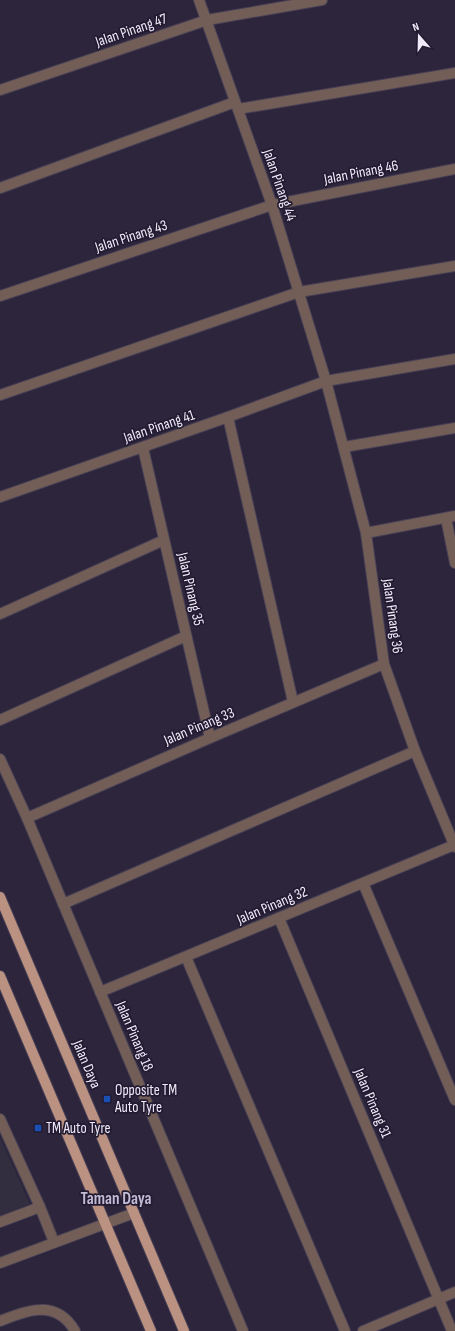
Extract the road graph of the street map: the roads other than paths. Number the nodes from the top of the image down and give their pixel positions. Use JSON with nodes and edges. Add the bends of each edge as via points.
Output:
{"nodes":[{"id":1,"x":199,"y":0,"type":"edge"},
{"id":2,"x":322,"y":0,"type":"edge"},
{"id":3,"x":206,"y":20,"type":"junction"},
{"id":4,"x":455,"y":73,"type":"edge"},
{"id":5,"x":0,"y":90,"type":"edge"},
{"id":6,"x":237,"y":106,"type":"junction"},
{"id":7,"x":455,"y":169,"type":"edge"},
{"id":8,"x":0,"y":188,"type":"edge"},
{"id":9,"x":272,"y":205,"type":"junction"},
{"id":10,"x":455,"y":266,"type":"edge"},
{"id":11,"x":299,"y":292,"type":"junction"},
{"id":12,"x":0,"y":296,"type":"edge"},
{"id":13,"x":455,"y":359,"type":"edge"},
{"id":14,"x":326,"y":381,"type":"junction"},
{"id":15,"x":0,"y":395,"type":"edge"},
{"id":16,"x":228,"y":418,"type":"junction"},
{"id":17,"x":455,"y":428,"type":"edge"},
{"id":18,"x":344,"y":447,"type":"junction"},
{"id":19,"x":143,"y":448,"type":"junction"},
{"id":20,"x":0,"y":497,"type":"edge"},
{"id":21,"x":450,"y":517,"type":"edge"},
{"id":22,"x":366,"y":534,"type":"junction"},
{"id":23,"x":164,"y":540,"type":"junction"},
{"id":24,"x":455,"y":563,"type":"edge"},
{"id":25,"x":0,"y":614,"type":"edge"},
{"id":26,"x":186,"y":636,"type":"junction"},
{"id":27,"x":384,"y":664,"type":"junction"},
{"id":28,"x":293,"y":702,"type":"junction"},
{"id":29,"x":0,"y":720,"type":"edge"},
{"id":30,"x":210,"y":738,"type":"junction"},
{"id":31,"x":415,"y":751,"type":"junction"},
{"id":32,"x":0,"y":759,"type":"edge"},
{"id":33,"x":27,"y":818,"type":"junction"},
{"id":34,"x":455,"y":846,"type":"edge"},
{"id":35,"x":362,"y":883,"type":"junction"},
{"id":36,"x":0,"y":897,"type":"edge"},
{"id":37,"x":63,"y":904,"type":"junction"},
{"id":38,"x":279,"y":918,"type":"junction"},
{"id":39,"x":186,"y":957,"type":"junction"},
{"id":40,"x":0,"y":976,"type":"edge"},
{"id":41,"x":100,"y":992,"type":"junction"},
{"id":42,"x":455,"y":1100,"type":"edge"},
{"id":43,"x":0,"y":1121,"type":"edge"},
{"id":44,"x":40,"y":1207,"type":"junction"},
{"id":45,"x":134,"y":1212,"type":"junction"},
{"id":46,"x":0,"y":1222,"type":"edge"},
{"id":47,"x":104,"y":1224,"type":"junction"},
{"id":48,"x":54,"y":1242,"type":"junction"},
{"id":49,"x":0,"y":1263,"type":"edge"},
{"id":50,"x":455,"y":1292,"type":"edge"},
{"id":51,"x":439,"y":1299,"type":"junction"},
{"id":52,"x":0,"y":1321,"type":"edge"},
{"id":53,"x":75,"y":1331,"type":"edge"},
{"id":54,"x":151,"y":1331,"type":"edge"},
{"id":55,"x":184,"y":1331,"type":"edge"},
{"id":56,"x":243,"y":1331,"type":"edge"},
{"id":57,"x":345,"y":1331,"type":"edge"},
{"id":58,"x":364,"y":1331,"type":"edge"},
{"id":59,"x":452,"y":1331,"type":"edge"}],
"edges":[{"from":1,"to":3,"type":"street","name":"Jalan Pinang 44"},
{"from":2,"to":3,"type":"street","name":"Jalan Pinang 47"},
{"from":3,"to":5,"type":"street","name":"Jalan Pinang 47"},
{"from":3,"to":6,"type":"street","name":"Jalan Pinang 44"},
{"from":4,"to":6,"type":"street"},
{"from":6,"to":8,"type":"street"},
{"from":6,"to":9,"type":"street","name":"Jalan Pinang 44"},
{"from":7,"to":9,"type":"street","name":"Jalan Pinang 46"},
{"from":9,"to":11,"type":"street","name":"Jalan Pinang 44"},
{"from":9,"to":12,"type":"street","name":"Jalan Pinang 43"},
{"from":10,"to":11,"type":"street"},
{"from":11,"to":14,"type":"street","name":"Jalan Pinang 44"},
{"from":11,"to":15,"type":"street"},
{"from":13,"to":14,"type":"street","name":"Jalan Pinang 41"},
{"from":14,"to":16,"type":"street","name":"Jalan Pinang 41"},
{"from":14,"to":18,"type":"street","name":"Jalan Pinang 36"},
{"from":16,"to":19,"type":"street","name":"Jalan Pinang 41"},
{"from":16,"to":28,"type":"street"},
{"from":17,"to":18,"type":"street"},
{"from":18,"to":22,"type":"street","name":"Jalan Pinang 36"},
{"from":19,"to":20,"type":"street","name":"Jalan Pinang 41"},
{"from":19,"to":23,"type":"street","name":"Jalan Pinang 35"},
{"from":21,"to":22,"type":"street"},
{"from":21,"to":24,"type":"street"},
{"from":22,"to":27,"type":"street","name":"Jalan Pinang 36"},
{"from":23,"to":25,"type":"street"},
{"from":23,"to":26,"type":"street","name":"Jalan Pinang 35"},
{"from":26,"to":29,"type":"street"},
{"from":26,"to":30,"type":"street","name":"Jalan Pinang 35"},
{"from":27,"to":28,"type":"street","name":"Jalan Pinang 33"},
{"from":27,"to":31,"type":"street","name":"Jalan Pinang 36"},
{"from":28,"to":30,"type":"street","name":"Jalan Pinang 33"},
{"from":30,"to":33,"type":"street","name":"Jalan Pinang 33"},
{"from":31,"to":34,"type":"street","name":"Jalan Pinang 36"},
{"from":31,"to":37,"type":"street"},
{"from":32,"to":33,"type":"street","name":"Jalan Pinang 18"},
{"from":33,"to":37,"type":"street","name":"Jalan Pinang 18"},
{"from":34,"to":35,"type":"street","name":"Jalan Pinang 32"},
{"from":35,"to":38,"type":"street","name":"Jalan Pinang 32"},
{"from":35,"to":42,"type":"street"},
{"from":36,"to":45,"type":"main road","name":"Jalan Daya"},
{"from":37,"to":41,"type":"street","name":"Jalan Pinang 18"},
{"from":38,"to":39,"type":"street","name":"Jalan Pinang 32"},
{"from":38,"to":51,"type":"street","name":"Jalan Pinang 31"},
{"from":39,"to":41,"type":"street","name":"Jalan Pinang 32"},
{"from":39,"to":57,"type":"street"},
{"from":40,"to":47,"type":"main road"},
{"from":41,"to":56,"type":"street","name":"Jalan Pinang 18"},
{"from":43,"to":44,"type":"street"},
{"from":44,"to":46,"type":"street"},
{"from":44,"to":48,"type":"street"},
{"from":45,"to":47,"type":"street"},
{"from":45,"to":55,"type":"main road","name":"Jalan Daya"},
{"from":47,"to":48,"type":"street"},
{"from":47,"to":54,"type":"main road"},
{"from":48,"to":49,"type":"street"},
{"from":50,"to":51,"type":"street"},
{"from":51,"to":58,"type":"street"},
{"from":51,"to":59,"type":"street","name":"Jalan Pinang 31"},
{"from":52,"to":53,"type":"street","via":[[34,1309],[48,1310],[60,1314],[70,1322]]}]}
